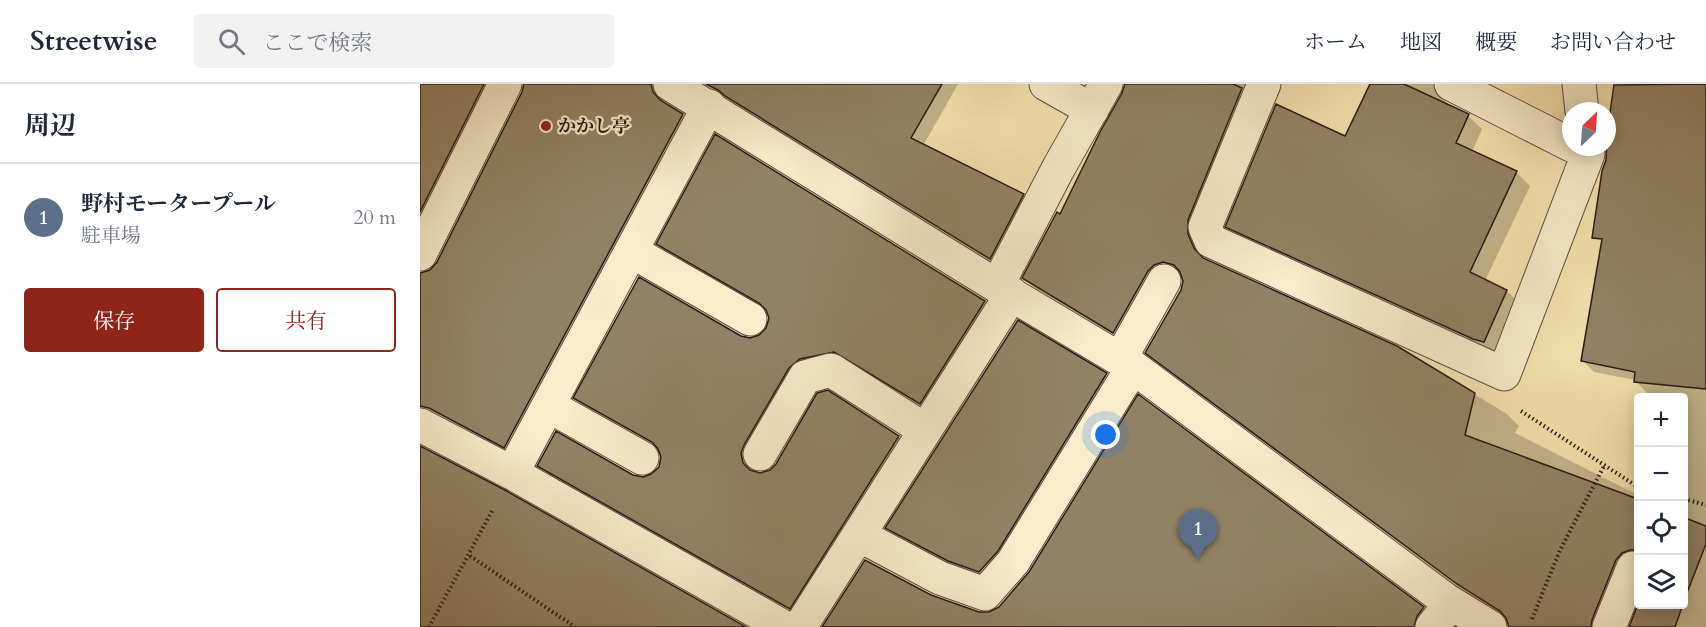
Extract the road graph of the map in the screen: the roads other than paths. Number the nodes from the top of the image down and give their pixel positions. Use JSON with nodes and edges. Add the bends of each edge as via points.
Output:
{"nodes":[{"id":1,"x":505,"y":84,"type":"edge"},
{"id":2,"x":670,"y":84,"type":"edge"},
{"id":3,"x":1046,"y":84,"type":"edge"},
{"id":4,"x":1264,"y":84,"type":"edge"},
{"id":5,"x":1451,"y":84,"type":"edge"},
{"id":6,"x":1579,"y":84,"type":"edge"},
{"id":7,"x":1099,"y":97,"type":"edge"},
{"id":8,"x":1581,"y":102,"type":"edge"},
{"id":9,"x":709,"y":106,"type":"junction"},
{"id":10,"x":1562,"y":139,"type":"edge"},
{"id":11,"x":1577,"y":156,"type":"edge"},
{"id":12,"x":631,"y":252,"type":"junction"},
{"id":13,"x":420,"y":254,"type":"edge"},
{"id":14,"x":1164,"y":281,"type":"dead end"},
{"id":15,"x":1004,"y":290,"type":"junction"},
{"id":16,"x":750,"y":319,"type":"dead end"},
{"id":17,"x":1127,"y":363,"type":"junction"},
{"id":18,"x":549,"y":406,"type":"junction"},
{"id":19,"x":420,"y":426,"type":"edge"},
{"id":20,"x":925,"y":430,"type":"junction"},
{"id":21,"x":760,"y":454,"type":"dead end"},
{"id":22,"x":642,"y":458,"type":"dead end"},
{"id":23,"x":512,"y":473,"type":"junction"},
{"id":24,"x":859,"y":535,"type":"junction"},
{"id":25,"x":1633,"y":568,"type":"dead end"},
{"id":26,"x":1441,"y":615,"type":"edge"},
{"id":27,"x":784,"y":627,"type":"edge"},
{"id":28,"x":800,"y":627,"type":"edge"},
{"id":29,"x":1490,"y":627,"type":"edge"},
{"id":30,"x":1609,"y":627,"type":"edge"}],
"edges":[{"from":1,"to":13,"type":"street"},
{"from":2,"to":9,"type":"street"},
{"from":3,"to":7,"type":"street"},
{"from":4,"to":11,"type":"street","via":[[1204,227],[1211,241],[1504,374]]},
{"from":5,"to":10,"type":"street"},
{"from":6,"to":8,"type":"street"},
{"from":7,"to":15,"type":"street"},
{"from":9,"to":12,"type":"street"},
{"from":9,"to":15,"type":"street"},
{"from":12,"to":16,"type":"street"},
{"from":12,"to":18,"type":"street"},
{"from":14,"to":17,"type":"street"},
{"from":15,"to":17,"type":"street"},
{"from":15,"to":20,"type":"street"},
{"from":17,"to":24,"type":"street","via":[[1013,562],[985,594],[940,578]]},
{"from":17,"to":26,"type":"street"},
{"from":18,"to":22,"type":"street"},
{"from":18,"to":23,"type":"street"},
{"from":19,"to":23,"type":"street"},
{"from":20,"to":21,"type":"street","via":[[831,370],[805,377]]},
{"from":20,"to":24,"type":"street"},
{"from":23,"to":27,"type":"street"},
{"from":24,"to":28,"type":"street"},
{"from":25,"to":30,"type":"street"},
{"from":26,"to":29,"type":"street"}]}
